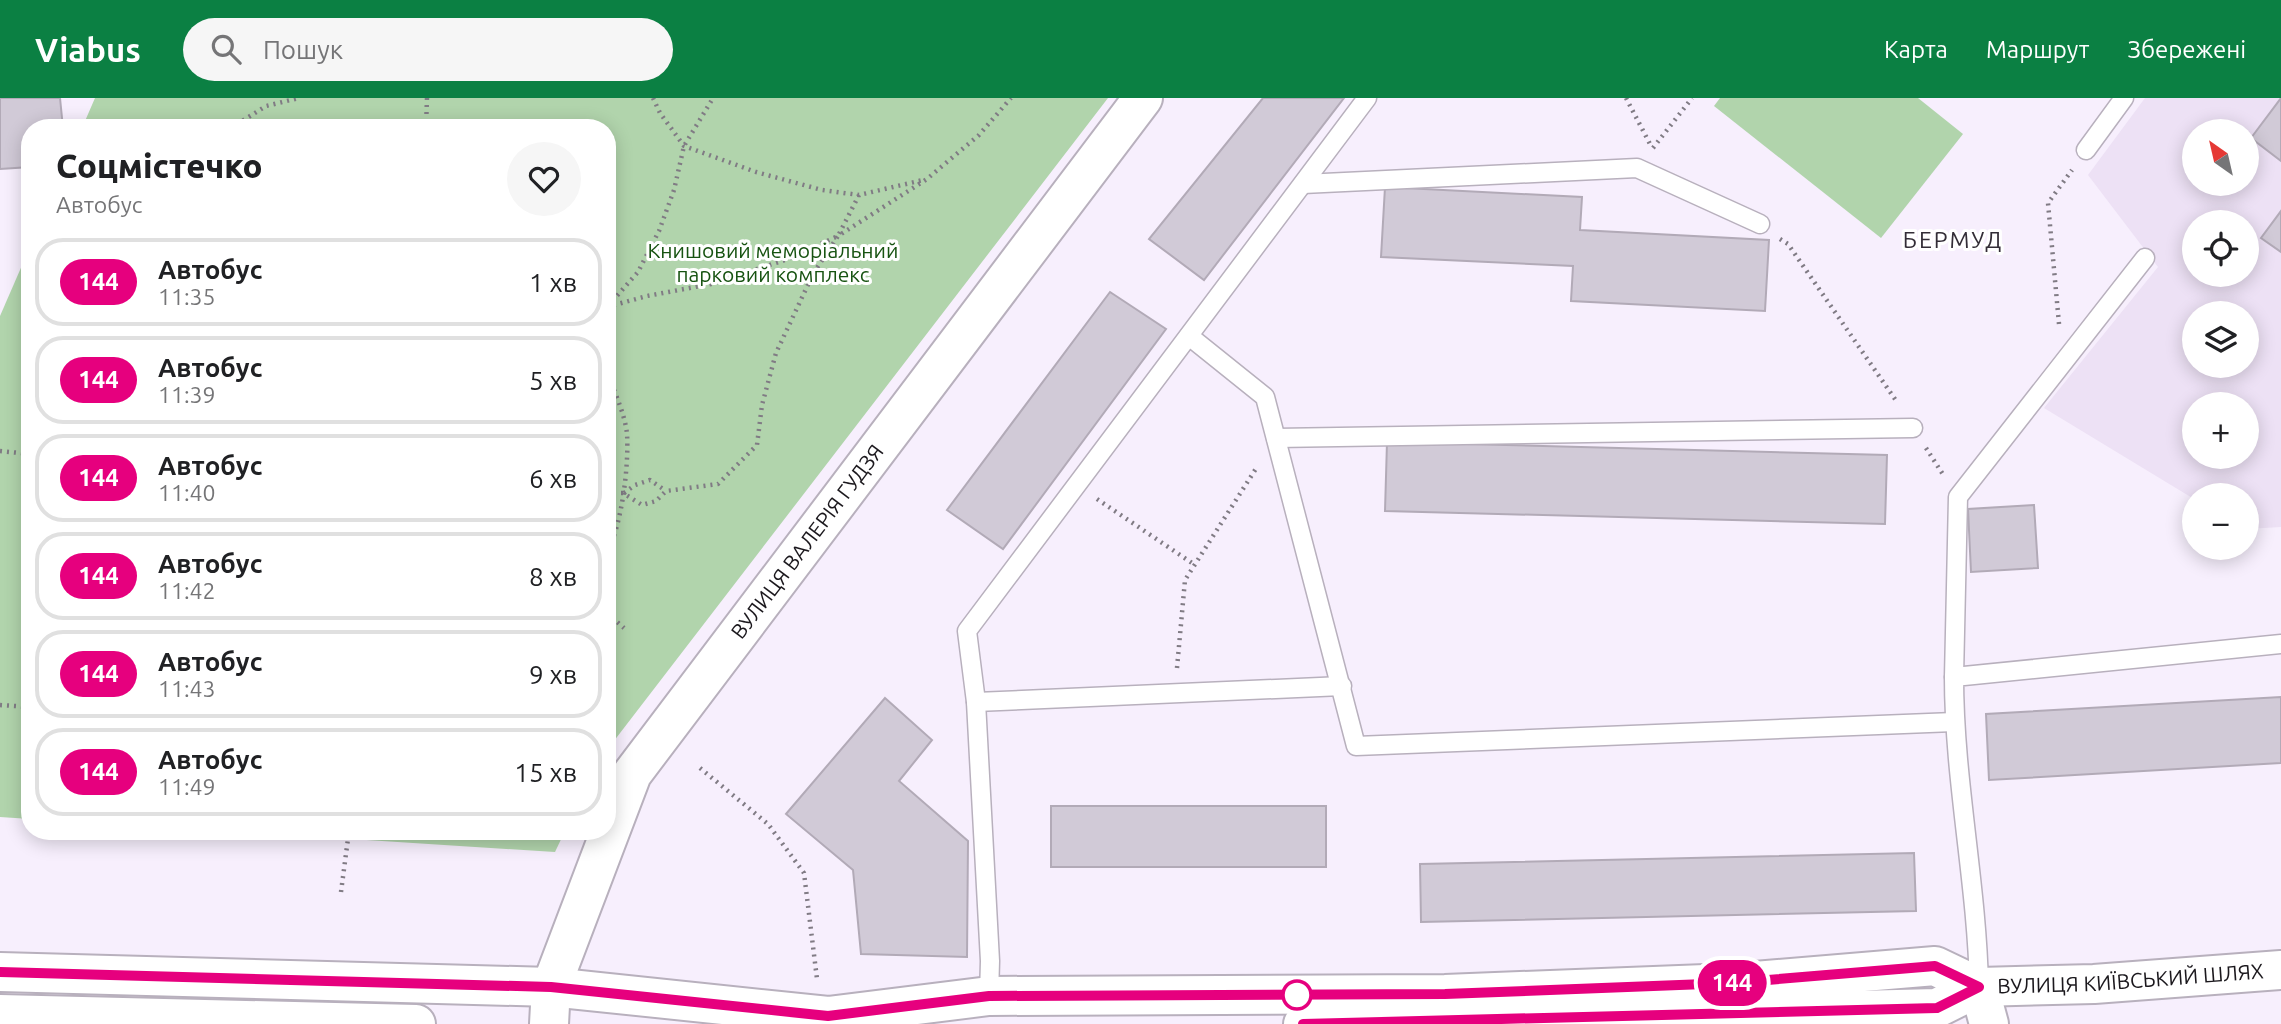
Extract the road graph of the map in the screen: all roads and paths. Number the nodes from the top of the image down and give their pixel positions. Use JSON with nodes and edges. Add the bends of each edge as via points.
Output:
{"nodes":[{"id":1,"x":299,"y":98,"type":"edge"},
{"id":2,"x":427,"y":98,"type":"edge"},
{"id":3,"x":653,"y":98,"type":"edge"},
{"id":4,"x":713,"y":98,"type":"edge"},
{"id":5,"x":1011,"y":98,"type":"edge"},
{"id":6,"x":1143,"y":98,"type":"edge"},
{"id":7,"x":1367,"y":98,"type":"edge"},
{"id":8,"x":1626,"y":98,"type":"edge"},
{"id":9,"x":1692,"y":98,"type":"edge"},
{"id":10,"x":2124,"y":98,"type":"edge"},
{"id":11,"x":245,"y":119,"type":"edge"},
{"id":12,"x":426,"y":119,"type":"edge"},
{"id":13,"x":684,"y":146,"type":"junction"},
{"id":14,"x":1652,"y":149,"type":"junction"},
{"id":15,"x":2086,"y":150,"type":"joint"},
{"id":16,"x":1637,"y":168,"type":"junction"},
{"id":17,"x":927,"y":179,"type":"junction"},
{"id":18,"x":1303,"y":184,"type":"junction"},
{"id":19,"x":859,"y":195,"type":"junction"},
{"id":20,"x":1760,"y":224,"type":"joint"},
{"id":21,"x":838,"y":236,"type":"junction"},
{"id":22,"x":2145,"y":257,"type":"dead end"},
{"id":23,"x":616,"y":297,"type":"edge"},
{"id":24,"x":616,"y":305,"type":"edge"},
{"id":25,"x":1189,"y":336,"type":"junction"},
{"id":26,"x":2063,"y":363,"type":"junction"},
{"id":27,"x":616,"y":398,"type":"edge"},
{"id":28,"x":1913,"y":428,"type":"junction"},
{"id":29,"x":1276,"y":438,"type":"junction"},
{"id":30,"x":0,"y":451,"type":"edge"},
{"id":31,"x":21,"y":453,"type":"edge"},
{"id":32,"x":1077,"y":485,"type":"junction"},
{"id":33,"x":666,"y":491,"type":"junction"},
{"id":34,"x":616,"y":493,"type":"edge"},
{"id":35,"x":623,"y":493,"type":"junction"},
{"id":36,"x":1958,"y":497,"type":"junction"},
{"id":37,"x":616,"y":528,"type":"edge"},
{"id":38,"x":1195,"y":565,"type":"junction"},
{"id":39,"x":616,"y":621,"type":"edge"},
{"id":40,"x":624,"y":628,"type":"dead end"},
{"id":41,"x":2281,"y":645,"type":"edge"},
{"id":42,"x":1954,"y":677,"type":"junction"},
{"id":43,"x":1342,"y":687,"type":"junction"},
{"id":44,"x":1174,"y":694,"type":"junction"},
{"id":45,"x":976,"y":702,"type":"junction"},
{"id":46,"x":0,"y":705,"type":"edge"},
{"id":47,"x":21,"y":706,"type":"edge"},
{"id":48,"x":1954,"y":722,"type":"junction"},
{"id":49,"x":700,"y":768,"type":"dead end"},
{"id":50,"x":616,"y":819,"type":"edge"},
{"id":51,"x":348,"y":840,"type":"edge"},
{"id":52,"x":609,"y":840,"type":"edge"},
{"id":53,"x":341,"y":892,"type":"dead end"},
{"id":54,"x":2281,"y":970,"type":"edge"},
{"id":55,"x":0,"y":972,"type":"edge"},
{"id":56,"x":818,"y":987,"type":"dead end"},
{"id":57,"x":1979,"y":987,"type":"junction"},
{"id":58,"x":989,"y":996,"type":"junction"},
{"id":59,"x":550,"y":1006,"type":"edge"},
{"id":60,"x":0,"y":1014,"type":"edge"},
{"id":61,"x":416,"y":1024,"type":"edge"},
{"id":62,"x":1303,"y":1024,"type":"edge"},
{"id":63,"x":1989,"y":1024,"type":"edge"}],
"edges":[{"from":1,"to":11,"type":"path","via":[[266,106]]},
{"from":2,"to":12,"type":"path"},
{"from":3,"to":13,"type":"path"},
{"from":4,"to":13,"type":"path"},
{"from":5,"to":17,"type":"path","via":[[979,135]]},
{"from":6,"to":50,"type":"main road","name":"ВУЛИЦЯ ВАЛЕРІЯ ГУДЗЯ","via":[[632,774]]},
{"from":7,"to":18,"type":"lane"},
{"from":8,"to":14,"type":"path"},
{"from":9,"to":14,"type":"path"},
{"from":10,"to":15,"type":"lane"},
{"from":13,"to":19,"type":"path","via":[[756,172]]},
{"from":13,"to":23,"type":"path","via":[[659,231],[638,272]]},
{"from":14,"to":16,"type":"path"},
{"from":15,"to":26,"type":"path","via":[[2048,203]]},
{"from":16,"to":18,"type":"lane"},
{"from":16,"to":20,"type":"lane"},
{"from":17,"to":19,"type":"path"},
{"from":17,"to":21,"type":"path"},
{"from":18,"to":25,"type":"lane"},
{"from":19,"to":21,"type":"path"},
{"from":20,"to":28,"type":"path","via":[[1788,244]]},
{"from":21,"to":24,"type":"path","via":[[723,280]]},
{"from":21,"to":33,"type":"path","via":[[813,274],[776,353],[757,445],[718,484]]},
{"from":22,"to":26,"type":"lane"},
{"from":25,"to":29,"type":"lane","via":[[1265,397]]},
{"from":25,"to":32,"type":"lane"},
{"from":26,"to":36,"type":"lane"},
{"from":27,"to":35,"type":"path","via":[[627,432]]},
{"from":28,"to":29,"type":"lane"},
{"from":28,"to":36,"type":"path"},
{"from":29,"to":38,"type":"path"},
{"from":29,"to":43,"type":"lane"},
{"from":30,"to":31,"type":"path"},
{"from":32,"to":38,"type":"path"},
{"from":32,"to":45,"type":"lane","via":[[967,631]]},
{"from":33,"to":35,"type":"path","via":[[650,481]]},
{"from":33,"to":35,"type":"path","via":[[656,501],[642,505]]},
{"from":34,"to":35,"type":"path"},
{"from":35,"to":37,"type":"path"},
{"from":36,"to":42,"type":"lane"},
{"from":38,"to":44,"type":"path","via":[[1185,580]]},
{"from":39,"to":40,"type":"path"},
{"from":41,"to":42,"type":"lane"},
{"from":42,"to":48,"type":"lane"},
{"from":43,"to":44,"type":"lane"},
{"from":43,"to":48,"type":"lane","via":[[1356,746]]},
{"from":44,"to":45,"type":"lane"},
{"from":45,"to":58,"type":"lane"},
{"from":46,"to":47,"type":"path"},
{"from":48,"to":57,"type":"lane"},
{"from":49,"to":56,"type":"path","via":[[768,824],[804,873]]},
{"from":51,"to":53,"type":"path"},
{"from":52,"to":59,"type":"main road","name":"ВУЛИЦЯ ВАЛЕРІЯ ГУДЗЯ"},
{"from":54,"to":57,"type":"main road","name":"ВУЛИЦЯ КИЇВСЬКИЙ ШЛЯХ"},
{"from":55,"to":59,"type":"main road","name":"ВУЛИЦЯ КИЇВСЬКИЙ ШЛЯХ"},
{"from":57,"to":58,"type":"main road","name":"ВУЛИЦЯ КИЇВСЬКИЙ ШЛЯХ","via":[[1935,966],[1731,983],[1445,994]]},
{"from":57,"to":62,"type":"main road","name":"ВУЛИЦЯ КИЇВСЬКИЙ ШЛЯХ","via":[[1937,1008]]},
{"from":57,"to":63,"type":"main road"},
{"from":58,"to":59,"type":"main road","name":"ВУЛИЦЯ КИЇВСЬКИЙ ШЛЯХ","via":[[828,1016]]},
{"from":60,"to":61,"type":"main road"}]}
